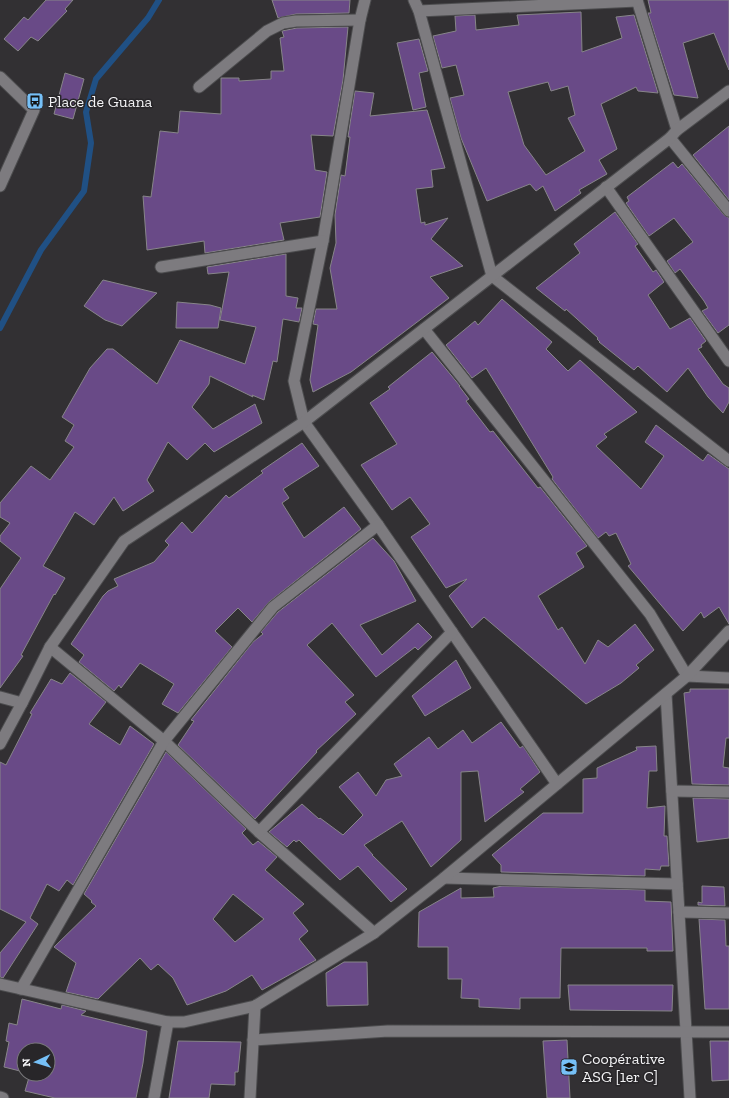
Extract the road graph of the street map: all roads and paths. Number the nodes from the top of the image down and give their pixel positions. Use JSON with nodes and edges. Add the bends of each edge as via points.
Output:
{"nodes":[{"id":1,"x":365,"y":0,"type":"edge"},
{"id":2,"x":414,"y":0,"type":"edge"},
{"id":3,"x":637,"y":1,"type":"edge"},
{"id":4,"x":418,"y":11,"type":"junction"},
{"id":5,"x":360,"y":20,"type":"junction"},
{"id":6,"x":0,"y":77,"type":"edge"},
{"id":7,"x":198,"y":87,"type":"dead end"},
{"id":8,"x":729,"y":91,"type":"edge"},
{"id":9,"x":674,"y":134,"type":"junction"},
{"id":10,"x":0,"y":186,"type":"edge"},
{"id":11,"x":606,"y":187,"type":"junction"},
{"id":12,"x":729,"y":211,"type":"edge"},
{"id":13,"x":324,"y":241,"type":"junction"},
{"id":14,"x":161,"y":267,"type":"dead end"},
{"id":15,"x":492,"y":276,"type":"junction"},
{"id":16,"x":424,"y":329,"type":"junction"},
{"id":17,"x":729,"y":361,"type":"edge"},
{"id":18,"x":304,"y":422,"type":"junction"},
{"id":19,"x":729,"y":461,"type":"edge"},
{"id":20,"x":378,"y":525,"type":"junction"},
{"id":21,"x":452,"y":632,"type":"junction"},
{"id":22,"x":729,"y":632,"type":"edge"},
{"id":23,"x":50,"y":647,"type":"junction"},
{"id":24,"x":687,"y":676,"type":"junction"},
{"id":25,"x":729,"y":678,"type":"edge"},
{"id":26,"x":666,"y":694,"type":"junction"},
{"id":27,"x":0,"y":697,"type":"edge"},
{"id":28,"x":22,"y":703,"type":"junction"},
{"id":29,"x":164,"y":741,"type":"junction"},
{"id":30,"x":0,"y":744,"type":"edge"},
{"id":31,"x":558,"y":784,"type":"junction"},
{"id":32,"x":672,"y":791,"type":"junction"},
{"id":33,"x":729,"y":792,"type":"edge"},
{"id":34,"x":259,"y":832,"type":"junction"},
{"id":35,"x":444,"y":878,"type":"junction"},
{"id":36,"x":677,"y":884,"type":"junction"},
{"id":37,"x":679,"y":912,"type":"junction"},
{"id":38,"x":729,"y":913,"type":"edge"},
{"id":39,"x":374,"y":933,"type":"junction"},
{"id":40,"x":0,"y":984,"type":"edge"},
{"id":41,"x":21,"y":989,"type":"junction"},
{"id":42,"x":255,"y":1006,"type":"junction"},
{"id":43,"x":168,"y":1022,"type":"junction"},
{"id":44,"x":686,"y":1032,"type":"junction"},
{"id":45,"x":729,"y":1032,"type":"edge"},
{"id":46,"x":253,"y":1040,"type":"junction"},
{"id":47,"x":154,"y":1098,"type":"edge"},
{"id":48,"x":250,"y":1098,"type":"edge"},
{"id":49,"x":690,"y":1098,"type":"edge"}],
"edges":[{"from":1,"to":5,"type":"street"},
{"from":2,"to":4,"type":"street"},
{"from":3,"to":4,"type":"street"},
{"from":3,"to":9,"type":"street"},
{"from":4,"to":15,"type":"street"},
{"from":5,"to":7,"type":"street","via":[[283,23],[267,31]]},
{"from":5,"to":13,"type":"street"},
{"from":6,"to":10,"type":"street","via":[[34,110]]},
{"from":8,"to":9,"type":"street"},
{"from":9,"to":11,"type":"street"},
{"from":9,"to":12,"type":"street"},
{"from":11,"to":15,"type":"street"},
{"from":11,"to":17,"type":"street"},
{"from":13,"to":14,"type":"street"},
{"from":13,"to":18,"type":"street","via":[[294,381]]},
{"from":15,"to":16,"type":"street"},
{"from":15,"to":19,"type":"street"},
{"from":16,"to":18,"type":"street"},
{"from":16,"to":24,"type":"street","via":[[650,614]]},
{"from":18,"to":20,"type":"street"},
{"from":18,"to":23,"type":"street","via":[[124,540]]},
{"from":20,"to":21,"type":"street"},
{"from":20,"to":29,"type":"street","via":[[273,607]]},
{"from":21,"to":31,"type":"street"},
{"from":21,"to":34,"type":"street"},
{"from":22,"to":24,"type":"street"},
{"from":23,"to":28,"type":"street"},
{"from":23,"to":29,"type":"street"},
{"from":24,"to":25,"type":"street"},
{"from":24,"to":26,"type":"street"},
{"from":26,"to":31,"type":"street"},
{"from":26,"to":32,"type":"street"},
{"from":27,"to":28,"type":"street"},
{"from":28,"to":30,"type":"street"},
{"from":29,"to":34,"type":"street"},
{"from":29,"to":41,"type":"street"},
{"from":31,"to":35,"type":"street"},
{"from":32,"to":33,"type":"street"},
{"from":32,"to":36,"type":"street"},
{"from":34,"to":39,"type":"street"},
{"from":35,"to":36,"type":"street"},
{"from":35,"to":39,"type":"street"},
{"from":36,"to":37,"type":"street"},
{"from":37,"to":38,"type":"street"},
{"from":37,"to":44,"type":"street"},
{"from":39,"to":42,"type":"street"},
{"from":40,"to":41,"type":"street"},
{"from":41,"to":43,"type":"street"},
{"from":42,"to":43,"type":"street","via":[[184,1022]]},
{"from":42,"to":46,"type":"street"},
{"from":43,"to":47,"type":"street"},
{"from":44,"to":45,"type":"street"},
{"from":44,"to":46,"type":"street","via":[[388,1031]]},
{"from":44,"to":49,"type":"street"},
{"from":46,"to":48,"type":"street"}]}
